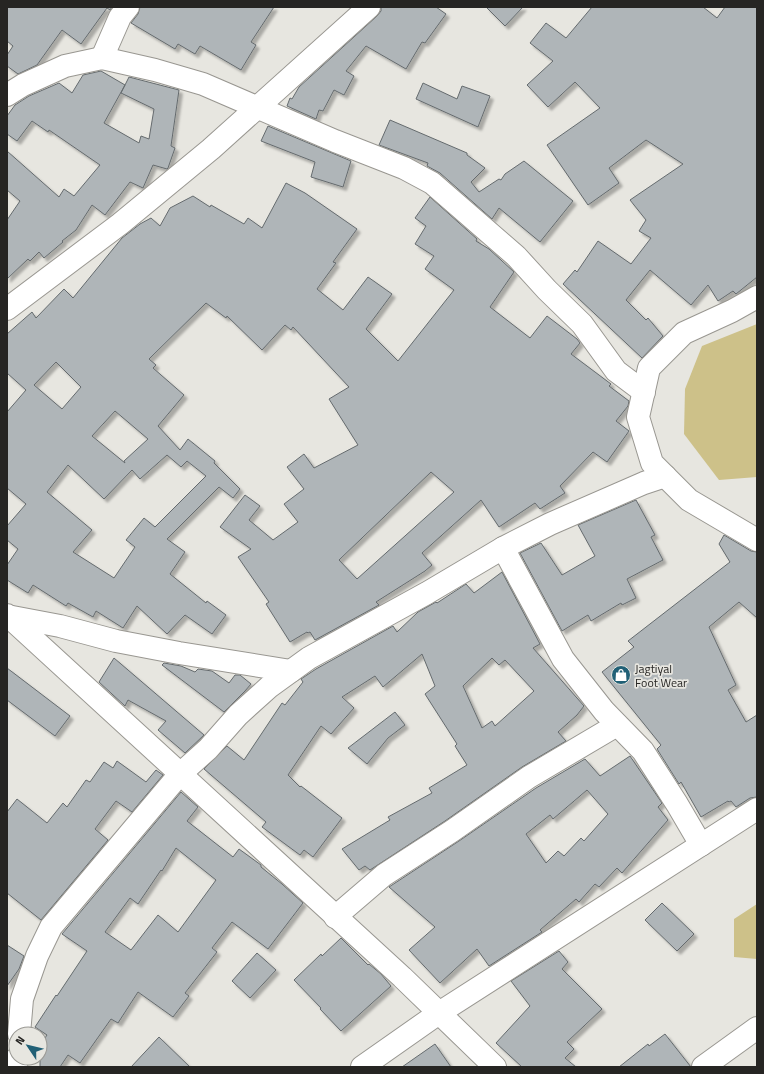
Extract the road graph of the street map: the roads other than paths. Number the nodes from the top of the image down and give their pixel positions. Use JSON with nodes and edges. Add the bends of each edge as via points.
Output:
{"nodes":[{"id":1,"x":128,"y":7,"type":"edge"},
{"id":2,"x":369,"y":7,"type":"edge"},
{"id":3,"x":102,"y":58,"type":"junction"},
{"id":4,"x":7,"y":94,"type":"edge"},
{"id":5,"x":256,"y":108,"type":"junction"},
{"id":6,"x":757,"y":297,"type":"edge"},
{"id":7,"x":7,"y":309,"type":"edge"},
{"id":8,"x":644,"y":392,"type":"junction"},
{"id":9,"x":665,"y":476,"type":"junction"},
{"id":10,"x":757,"y":540,"type":"edge"},
{"id":11,"x":503,"y":548,"type":"junction"},
{"id":12,"x":7,"y":615,"type":"edge"},
{"id":13,"x":292,"y":671,"type":"junction"},
{"id":14,"x":617,"y":725,"type":"junction"},
{"id":15,"x":180,"y":775,"type":"junction"},
{"id":16,"x":757,"y":809,"type":"edge"},
{"id":17,"x":701,"y":845,"type":"junction"},
{"id":18,"x":335,"y":917,"type":"junction"},
{"id":19,"x":439,"y":1013,"type":"junction"},
{"id":20,"x":20,"y":1026,"type":"edge"},
{"id":21,"x":757,"y":1028,"type":"edge"},
{"id":22,"x":362,"y":1067,"type":"edge"},
{"id":23,"x":495,"y":1067,"type":"edge"},
{"id":24,"x":703,"y":1067,"type":"edge"}],
"edges":[{"from":1,"to":3,"type":"street","via":[[120,17]]},
{"from":2,"to":5,"type":"street"},
{"from":3,"to":4,"type":"street","via":[[65,66]]},
{"from":3,"to":5,"type":"street","via":[[203,84]]},
{"from":5,"to":7,"type":"street","via":[[120,224]]},
{"from":5,"to":8,"type":"street","via":[[404,168],[432,183],[516,256],[582,324],[616,371]]},
{"from":6,"to":8,"type":"street","via":[[684,333],[649,368]]},
{"from":8,"to":9,"type":"street","via":[[638,417],[652,463]]},
{"from":9,"to":10,"type":"street","via":[[689,500]]},
{"from":9,"to":11,"type":"street","via":[[550,524]]},
{"from":11,"to":13,"type":"street","via":[[309,658]]},
{"from":11,"to":14,"type":"street","via":[[563,659]]},
{"from":12,"to":13,"type":"street","via":[[116,641]]},
{"from":12,"to":15,"type":"street"},
{"from":13,"to":15,"type":"street","via":[[269,687],[238,715],[208,749]]},
{"from":14,"to":17,"type":"street","via":[[643,751]]},
{"from":14,"to":18,"type":"street","via":[[529,777],[384,875]]},
{"from":15,"to":18,"type":"street"},
{"from":15,"to":20,"type":"street","via":[[51,927],[37,956],[22,999]]},
{"from":16,"to":17,"type":"street"},
{"from":17,"to":19,"type":"street"},
{"from":18,"to":19,"type":"street"},
{"from":19,"to":22,"type":"street"},
{"from":19,"to":23,"type":"street"},
{"from":21,"to":24,"type":"street"}]}
